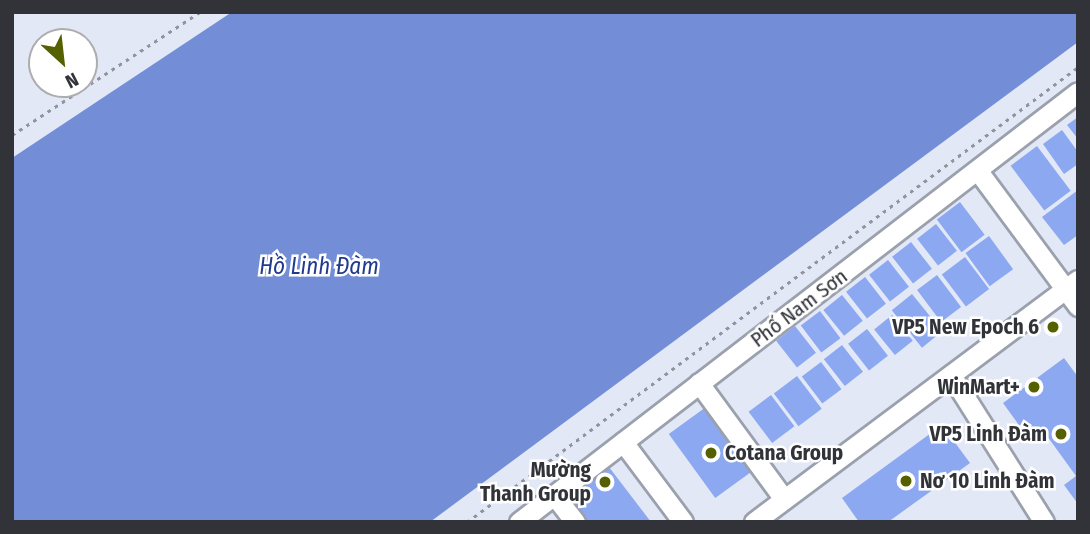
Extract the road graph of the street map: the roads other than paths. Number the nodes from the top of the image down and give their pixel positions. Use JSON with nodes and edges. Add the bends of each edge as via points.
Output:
{"nodes":[{"id":1,"x":1078,"y":92,"type":"edge"},
{"id":2,"x":978,"y":172,"type":"junction"},
{"id":3,"x":1071,"y":285,"type":"edge"},
{"id":4,"x":1078,"y":306,"type":"edge"},
{"id":5,"x":951,"y":375,"type":"junction"},
{"id":6,"x":699,"y":383,"type":"junction"},
{"id":7,"x":623,"y":442,"type":"junction"},
{"id":8,"x":554,"y":495,"type":"junction"},
{"id":9,"x":784,"y":499,"type":"junction"},
{"id":10,"x":519,"y":522,"type":"edge"},
{"id":11,"x":575,"y":522,"type":"edge"},
{"id":12,"x":682,"y":522,"type":"edge"},
{"id":13,"x":754,"y":522,"type":"edge"},
{"id":14,"x":1044,"y":522,"type":"edge"}],
"edges":[{"from":1,"to":2,"type":"street","name":"Phố Nam Sơn"},
{"from":2,"to":3,"type":"street"},
{"from":2,"to":6,"type":"street","name":"Phố Nam Sơn"},
{"from":3,"to":4,"type":"street"},
{"from":3,"to":5,"type":"street"},
{"from":5,"to":9,"type":"street"},
{"from":5,"to":14,"type":"street"},
{"from":6,"to":7,"type":"street","name":"Phố Nam Sơn"},
{"from":6,"to":9,"type":"street"},
{"from":7,"to":8,"type":"street","name":"Phố Nam Sơn"},
{"from":7,"to":12,"type":"street"},
{"from":8,"to":10,"type":"street","name":"Phố Nam Sơn"},
{"from":8,"to":11,"type":"street"},
{"from":9,"to":13,"type":"street"}]}
